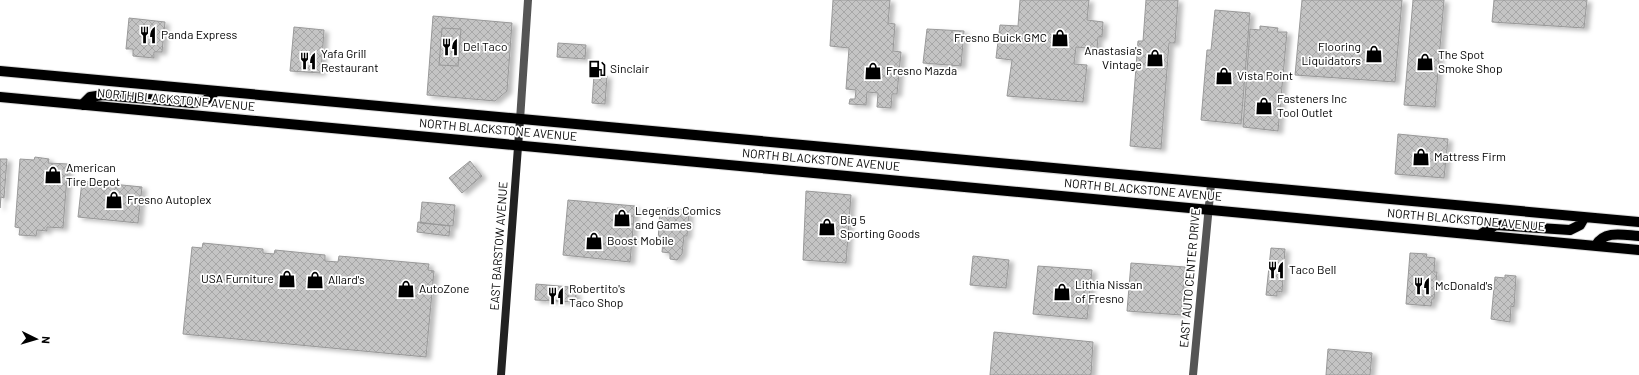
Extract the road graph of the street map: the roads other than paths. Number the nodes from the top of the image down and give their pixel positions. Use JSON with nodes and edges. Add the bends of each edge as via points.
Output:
{"nodes":[{"id":1,"x":528,"y":0,"type":"edge"},
{"id":2,"x":0,"y":71,"type":"edge"},
{"id":3,"x":216,"y":91,"type":"junction"},
{"id":4,"x":0,"y":97,"type":"edge"},
{"id":5,"x":82,"y":105,"type":"junction"},
{"id":6,"x":520,"y":120,"type":"junction"},
{"id":7,"x":519,"y":145,"type":"junction"},
{"id":8,"x":1211,"y":184,"type":"junction"},
{"id":9,"x":1209,"y":209,"type":"junction"},
{"id":10,"x":1584,"y":218,"type":"junction"},
{"id":11,"x":1639,"y":222,"type":"edge"},
{"id":12,"x":1479,"y":235,"type":"junction"},
{"id":13,"x":1639,"y":236,"type":"edge"},
{"id":14,"x":1596,"y":245,"type":"junction"},
{"id":15,"x":1639,"y":250,"type":"edge"},
{"id":16,"x":501,"y":375,"type":"edge"},
{"id":17,"x":1193,"y":375,"type":"edge"}],
"edges":[{"from":1,"to":6,"type":"street"},
{"from":2,"to":3,"type":"main road","name":"NORTH BLACKSTONE AVENUE"},
{"from":3,"to":5,"type":"main road","via":[[205,101],[193,103],[103,95],[90,97]]},
{"from":3,"to":6,"type":"main road","name":"NORTH BLACKSTONE AVENUE"},
{"from":4,"to":5,"type":"main road","name":"NORTH BLACKSTONE AVENUE"},
{"from":5,"to":7,"type":"main road","name":"NORTH BLACKSTONE AVENUE"},
{"from":6,"to":7,"type":"main road","name":"EAST BARSTOW AVENUE"},
{"from":6,"to":8,"type":"main road","name":"NORTH BLACKSTONE AVENUE"},
{"from":7,"to":9,"type":"main road","name":"NORTH BLACKSTONE AVENUE"},
{"from":7,"to":16,"type":"main road","name":"EAST BARSTOW AVENUE"},
{"from":8,"to":9,"type":"street","name":"EAST AUTO CENTER DRIVE"},
{"from":8,"to":10,"type":"main road","name":"NORTH BLACKSTONE AVENUE"},
{"from":9,"to":12,"type":"main road","name":"NORTH BLACKSTONE AVENUE"},
{"from":9,"to":17,"type":"street","name":"EAST AUTO CENTER DRIVE"},
{"from":10,"to":11,"type":"main road","name":"NORTH BLACKSTONE AVENUE"},
{"from":10,"to":12,"type":"main road","via":[[1580,225],[1570,230],[1496,224]]},
{"from":12,"to":14,"type":"main road","name":"NORTH BLACKSTONE AVENUE"},
{"from":13,"to":14,"type":"main road","via":[[1608,235]]},
{"from":14,"to":15,"type":"main road","name":"NORTH BLACKSTONE AVENUE"}]}
